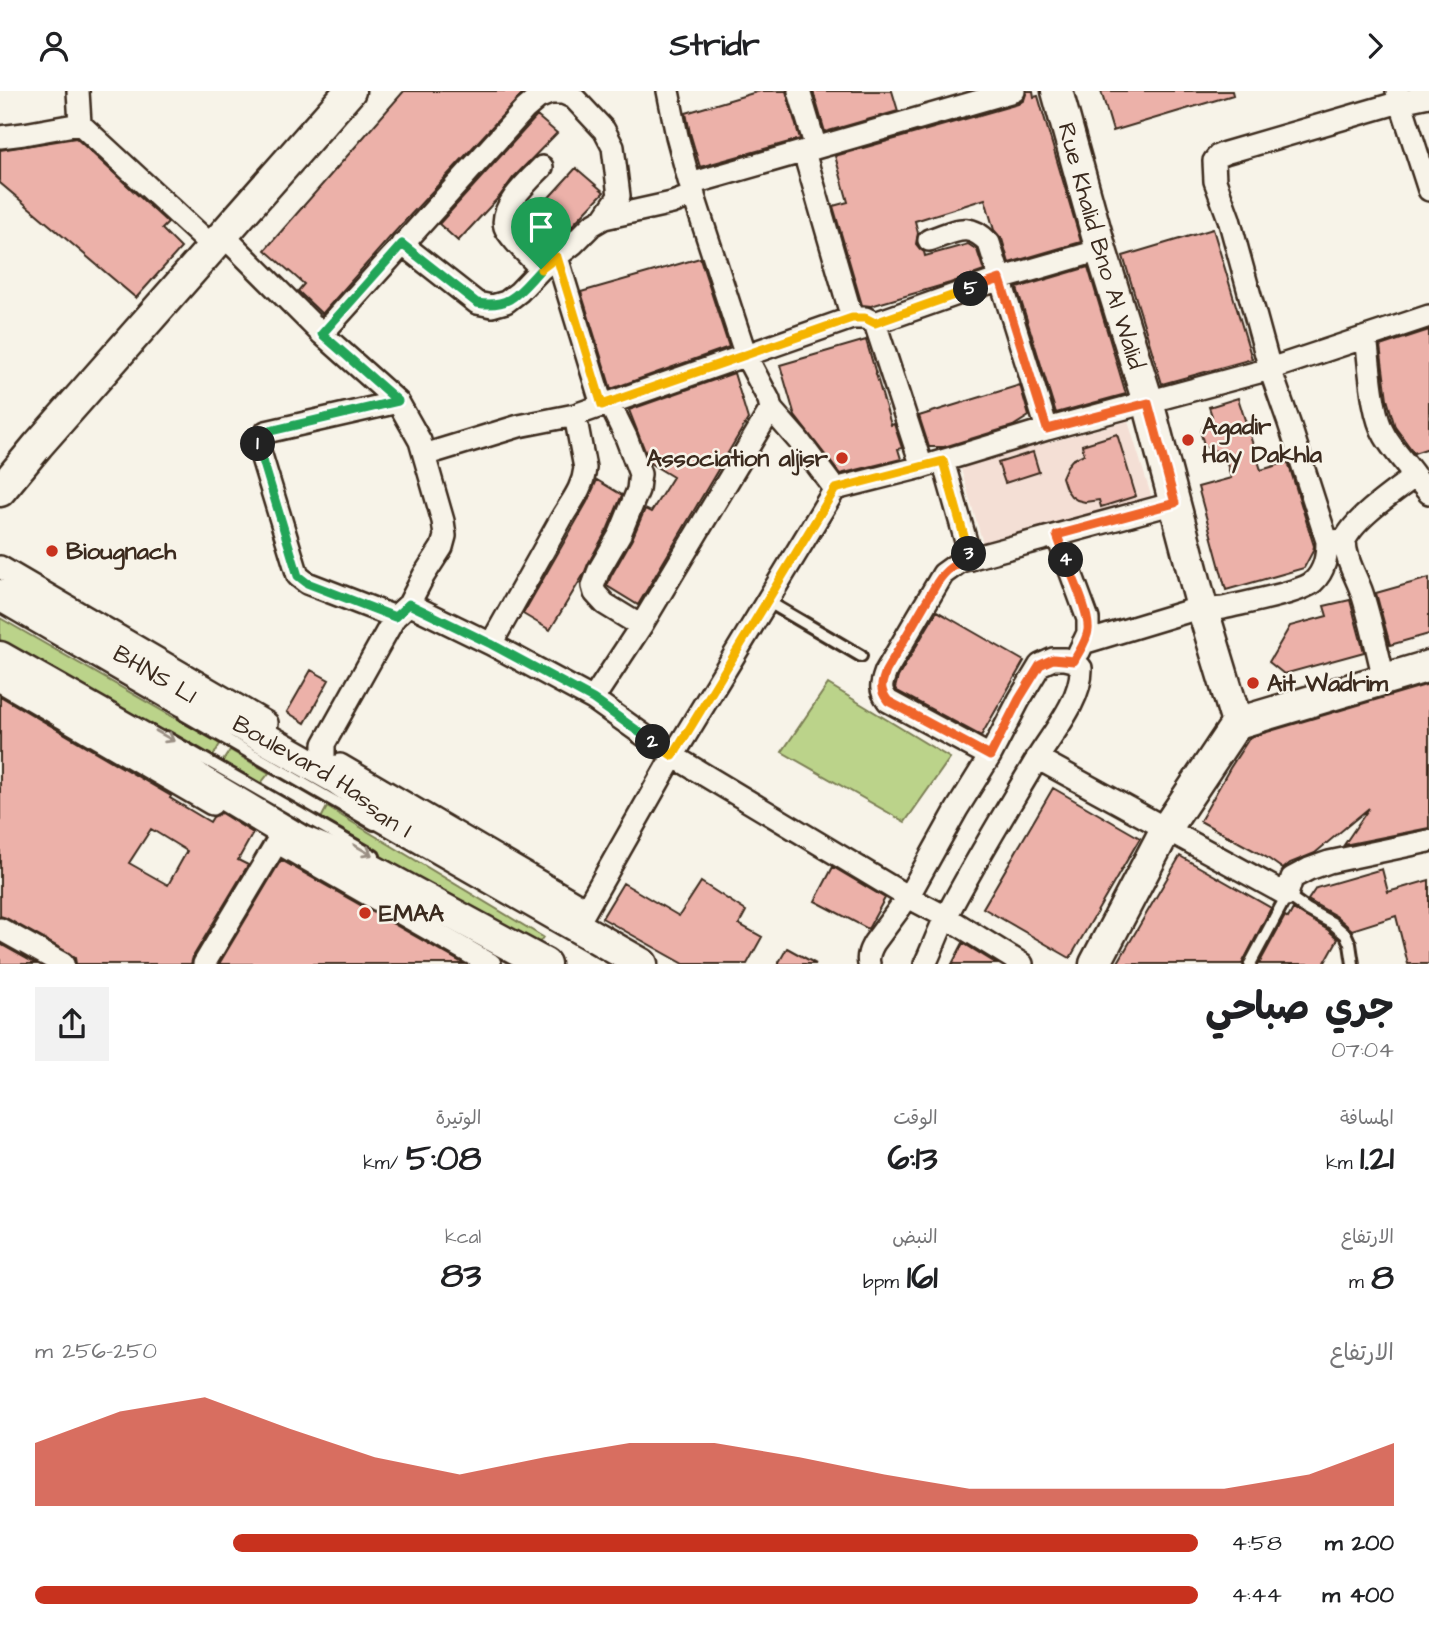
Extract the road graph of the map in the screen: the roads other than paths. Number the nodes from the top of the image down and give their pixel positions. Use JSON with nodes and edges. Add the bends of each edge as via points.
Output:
{"nodes":[{"id":1,"x":78,"y":91,"type":"edge"},
{"id":2,"x":350,"y":91,"type":"edge"},
{"id":3,"x":668,"y":91,"type":"edge"},
{"id":4,"x":799,"y":91,"type":"edge"},
{"id":5,"x":1014,"y":91,"type":"edge"},
{"id":6,"x":1057,"y":91,"type":"edge"},
{"id":7,"x":1429,"y":96,"type":"edge"},
{"id":8,"x":1399,"y":97,"type":"edge"},
{"id":9,"x":80,"y":124,"type":"junction"},
{"id":10,"x":0,"y":137,"type":"edge"},
{"id":11,"x":810,"y":150,"type":"junction"},
{"id":12,"x":542,"y":167,"type":"dead end"},
{"id":13,"x":692,"y":189,"type":"junction"},
{"id":14,"x":1429,"y":190,"type":"edge"},
{"id":15,"x":604,"y":218,"type":"junction"},
{"id":16,"x":929,"y":240,"type":"dead end"},
{"id":17,"x":218,"y":241,"type":"junction"},
{"id":18,"x":402,"y":244,"type":"junction"},
{"id":19,"x":1101,"y":250,"type":"junction"},
{"id":20,"x":549,"y":263,"type":"junction"},
{"id":21,"x":1000,"y":279,"type":"junction"},
{"id":22,"x":1429,"y":316,"type":"edge"},
{"id":23,"x":852,"y":318,"type":"junction"},
{"id":24,"x":875,"y":323,"type":"junction"},
{"id":25,"x":322,"y":334,"type":"junction"},
{"id":26,"x":1366,"y":337,"type":"junction"},
{"id":27,"x":746,"y":356,"type":"junction"},
{"id":28,"x":1270,"y":369,"type":"junction"},
{"id":29,"x":398,"y":401,"type":"junction"},
{"id":30,"x":606,"y":403,"type":"junction"},
{"id":31,"x":1148,"y":403,"type":"junction"},
{"id":32,"x":771,"y":409,"type":"junction"},
{"id":33,"x":575,"y":415,"type":"junction"},
{"id":34,"x":1047,"y":429,"type":"junction"},
{"id":35,"x":424,"y":455,"type":"junction"},
{"id":36,"x":943,"y":461,"type":"junction"},
{"id":37,"x":922,"y":467,"type":"junction"},
{"id":38,"x":6,"y":475,"type":"edge"},
{"id":39,"x":1415,"y":476,"type":"junction"},
{"id":40,"x":835,"y":489,"type":"junction"},
{"id":41,"x":1429,"y":493,"type":"edge"},
{"id":42,"x":1175,"y":503,"type":"junction"},
{"id":43,"x":1057,"y":535,"type":"junction"},
{"id":44,"x":1336,"y":541,"type":"junction"},
{"id":45,"x":971,"y":559,"type":"junction"},
{"id":46,"x":0,"y":567,"type":"edge"},
{"id":47,"x":0,"y":595,"type":"edge"},
{"id":48,"x":767,"y":601,"type":"junction"},
{"id":49,"x":1202,"y":607,"type":"junction"},
{"id":50,"x":402,"y":610,"type":"junction"},
{"id":51,"x":641,"y":626,"type":"junction"},
{"id":52,"x":52,"y":638,"type":"dead end"},
{"id":53,"x":491,"y":644,"type":"junction"},
{"id":54,"x":64,"y":645,"type":"dead end"},
{"id":55,"x":1079,"y":652,"type":"junction"},
{"id":56,"x":861,"y":656,"type":"dead end"},
{"id":57,"x":0,"y":657,"type":"edge"},
{"id":58,"x":1429,"y":666,"type":"edge"},
{"id":59,"x":1384,"y":679,"type":"junction"},
{"id":60,"x":0,"y":681,"type":"edge"},
{"id":61,"x":593,"y":699,"type":"junction"},
{"id":62,"x":169,"y":706,"type":"dead end"},
{"id":63,"x":248,"y":720,"type":"junction"},
{"id":64,"x":1237,"y":723,"type":"junction"},
{"id":65,"x":154,"y":730,"type":"dead end"},
{"id":66,"x":673,"y":756,"type":"junction"},
{"id":67,"x":990,"y":756,"type":"junction"},
{"id":68,"x":1037,"y":758,"type":"junction"},
{"id":69,"x":324,"y":764,"type":"junction"},
{"id":70,"x":1166,"y":829,"type":"junction"},
{"id":71,"x":1429,"y":841,"type":"edge"},
{"id":72,"x":277,"y":842,"type":"junction"},
{"id":73,"x":383,"y":862,"type":"dead end"},
{"id":74,"x":441,"y":895,"type":"dead end"},
{"id":75,"x":1287,"y":895,"type":"junction"},
{"id":76,"x":908,"y":897,"type":"junction"},
{"id":77,"x":514,"y":904,"type":"dead end"},
{"id":78,"x":946,"y":917,"type":"junction"},
{"id":79,"x":581,"y":918,"type":"junction"},
{"id":80,"x":0,"y":929,"type":"edge"},
{"id":81,"x":549,"y":961,"type":"edge"},
{"id":82,"x":63,"y":964,"type":"edge"},
{"id":83,"x":204,"y":964,"type":"edge"},
{"id":84,"x":490,"y":964,"type":"edge"},
{"id":85,"x":642,"y":964,"type":"edge"},
{"id":86,"x":869,"y":964,"type":"edge"},
{"id":87,"x":925,"y":964,"type":"edge"},
{"id":88,"x":1022,"y":964,"type":"edge"},
{"id":89,"x":1095,"y":964,"type":"edge"},
{"id":90,"x":1250,"y":964,"type":"edge"},
{"id":91,"x":1353,"y":964,"type":"edge"}],
"edges":[{"from":1,"to":9,"type":"street"},
{"from":2,"to":17,"type":"street"},
{"from":3,"to":13,"type":"street"},
{"from":4,"to":11,"type":"street"},
{"from":5,"to":11,"type":"street"},
{"from":6,"to":19,"type":"street","name":"Rue Khalid Bno Al Walid"},
{"from":7,"to":8,"type":"street"},
{"from":8,"to":14,"type":"street"},
{"from":8,"to":28,"type":"street","via":[[1225,153],[1214,161],[1215,181]]},
{"from":9,"to":10,"type":"street"},
{"from":9,"to":17,"type":"street"},
{"from":11,"to":13,"type":"street"},
{"from":11,"to":23,"type":"street"},
{"from":12,"to":20,"type":"street","via":[[516,195],[504,223],[508,232]]},
{"from":13,"to":15,"type":"street","via":[[672,203]]},
{"from":13,"to":27,"type":"street"},
{"from":15,"to":18,"type":"street","via":[[620,196],[613,147],[604,130],[574,98],[550,93],[525,109]]},
{"from":15,"to":20,"type":"street"},
{"from":16,"to":21,"type":"street","via":[[960,230],[979,233],[989,243]]},
{"from":17,"to":25,"type":"street"},
{"from":17,"to":38,"type":"street","via":[[38,445]]},
{"from":18,"to":20,"type":"street","via":[[477,303],[492,306],[506,302]]},
{"from":18,"to":25,"type":"street"},
{"from":19,"to":21,"type":"street"},
{"from":19,"to":31,"type":"street","name":"Rue Khalid Bno Al Walid"},
{"from":20,"to":30,"type":"street"},
{"from":21,"to":24,"type":"street"},
{"from":21,"to":34,"type":"street"},
{"from":22,"to":26,"type":"street"},
{"from":23,"to":24,"type":"street"},
{"from":23,"to":27,"type":"street"},
{"from":24,"to":37,"type":"street"},
{"from":25,"to":29,"type":"street"},
{"from":26,"to":28,"type":"street"},
{"from":26,"to":39,"type":"street","via":[[1379,423]]},
{"from":27,"to":30,"type":"street"},
{"from":27,"to":32,"type":"street"},
{"from":28,"to":31,"type":"street"},
{"from":28,"to":44,"type":"street"},
{"from":29,"to":35,"type":"street"},
{"from":29,"to":50,"type":"street","via":[[266,432],[258,445],[298,576],[307,583]]},
{"from":30,"to":33,"type":"street"},
{"from":30,"to":51,"type":"street","via":[[640,474],[620,534],[593,586],[605,604]]},
{"from":31,"to":34,"type":"street"},
{"from":31,"to":42,"type":"street","name":"Rue Khalid Bno Al Walid"},
{"from":32,"to":40,"type":"street"},
{"from":32,"to":51,"type":"street"},
{"from":33,"to":35,"type":"street","via":[[519,426]]},
{"from":33,"to":53,"type":"street","via":[[585,468],[579,491]]},
{"from":34,"to":36,"type":"street"},
{"from":35,"to":50,"type":"street","via":[[445,536]]},
{"from":36,"to":37,"type":"street"},
{"from":36,"to":45,"type":"street"},
{"from":37,"to":40,"type":"street"},
{"from":39,"to":41,"type":"street"},
{"from":39,"to":44,"type":"street"},
{"from":40,"to":48,"type":"street"},
{"from":42,"to":43,"type":"street"},
{"from":42,"to":49,"type":"street","name":"Rue Khalid Bno Al Walid"},
{"from":43,"to":45,"type":"street"},
{"from":43,"to":55,"type":"street","via":[[1088,619],[1088,633]]},
{"from":44,"to":49,"type":"street","via":[[1314,581],[1302,588],[1223,608]]},
{"from":44,"to":59,"type":"street","via":[[1348,556],[1361,592]]},
{"from":45,"to":67,"type":"street","via":[[943,573],[881,685],[888,701]]},
{"from":46,"to":63,"type":"street"},
{"from":47,"to":63,"type":"street","name":"Boulevard Hassan I","via":[[183,701]]},
{"from":48,"to":56,"type":"lane"},
{"from":48,"to":66,"type":"street"},
{"from":49,"to":55,"type":"street"},
{"from":49,"to":64,"type":"street","name":"Rue Khalid Bno Al Walid"},
{"from":50,"to":53,"type":"street"},
{"from":50,"to":69,"type":"street","via":[[324,744]]},
{"from":51,"to":61,"type":"street"},
{"from":52,"to":54,"type":"lane"},
{"from":53,"to":61,"type":"street"},
{"from":55,"to":67,"type":"street","via":[[1040,665]]},
{"from":55,"to":68,"type":"street","via":[[1082,681]]},
{"from":57,"to":81,"type":"street","via":[[155,745],[201,781],[301,841],[370,869]]},
{"from":58,"to":59,"type":"street"},
{"from":59,"to":64,"type":"street"},
{"from":60,"to":72,"type":"street"},
{"from":61,"to":66,"type":"street"},
{"from":62,"to":77,"type":"lane","name":"BHNS L1"},
{"from":63,"to":69,"type":"street","name":"Boulevard Hassan I"},
{"from":64,"to":70,"type":"street"},
{"from":65,"to":73,"type":"lane","name":"BHNS L1","one_way":true},
{"from":66,"to":76,"type":"street"},
{"from":66,"to":79,"type":"street"},
{"from":67,"to":76,"type":"street"},
{"from":68,"to":70,"type":"street"},
{"from":68,"to":78,"type":"street"},
{"from":69,"to":79,"type":"street","name":"Boulevard Hassan I","via":[[383,816]]},
{"from":70,"to":75,"type":"street"},
{"from":70,"to":89,"type":"street"},
{"from":71,"to":75,"type":"street","via":[[1309,869],[1293,878]]},
{"from":72,"to":83,"type":"street"},
{"from":72,"to":84,"type":"street"},
{"from":74,"to":81,"type":"lane"},
{"from":75,"to":90,"type":"lane"},
{"from":75,"to":91,"type":"lane","via":[[1346,935]]},
{"from":76,"to":78,"type":"street"},
{"from":76,"to":86,"type":"street","via":[[874,943]]},
{"from":78,"to":87,"type":"street"},
{"from":78,"to":88,"type":"street"},
{"from":79,"to":85,"type":"street","name":"Boulevard Hassan I"},
{"from":80,"to":82,"type":"street"}]}
